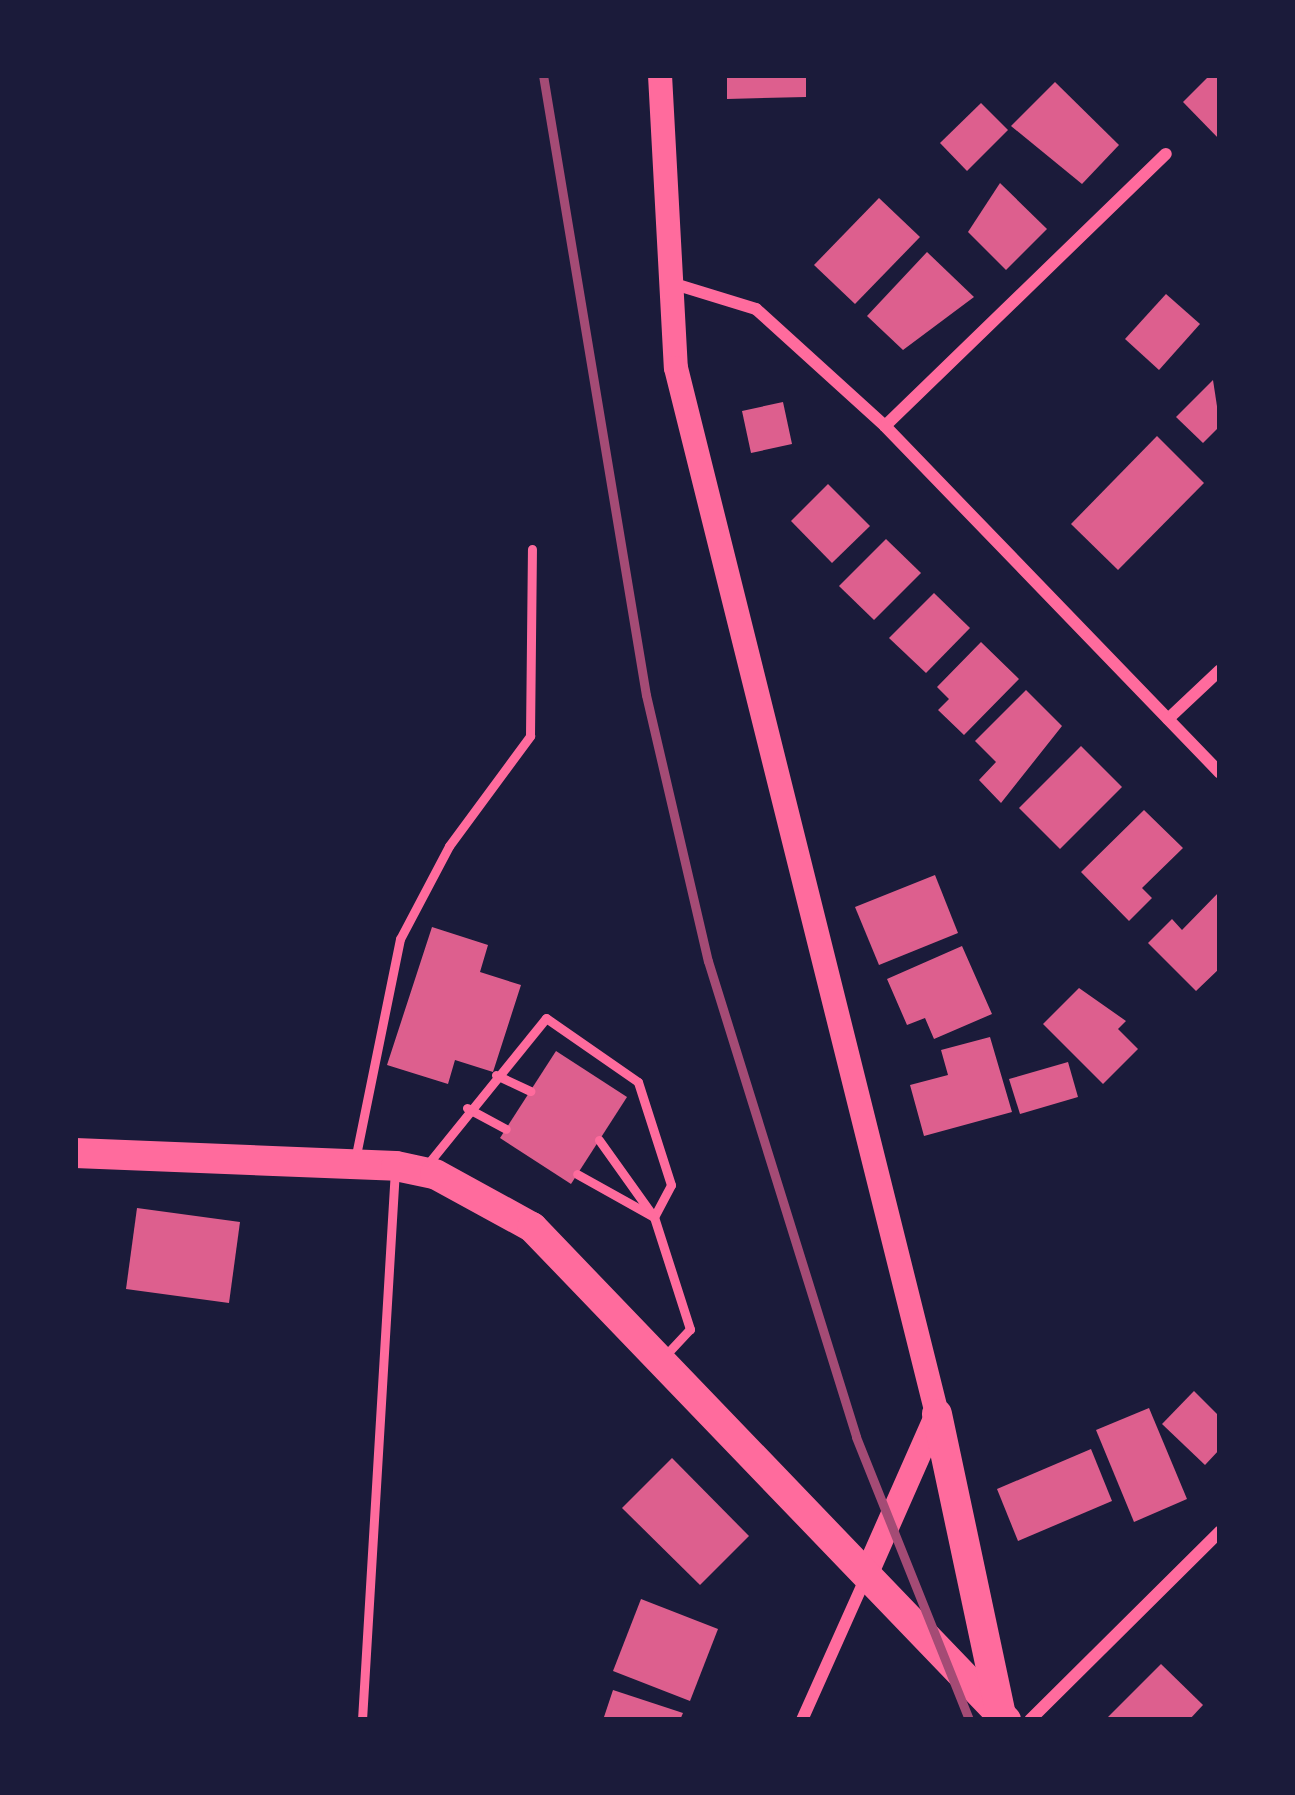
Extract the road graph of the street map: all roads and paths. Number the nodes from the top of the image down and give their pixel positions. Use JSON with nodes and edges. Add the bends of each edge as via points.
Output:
{"nodes":[{"id":1,"x":661,"y":75,"type":"edge"},
{"id":2,"x":1166,"y":154,"type":"dead end"},
{"id":3,"x":664,"y":281,"type":"junction"},
{"id":4,"x":886,"y":426,"type":"junction"},
{"id":5,"x":532,"y":550,"type":"dead end"},
{"id":6,"x":1220,"y":670,"type":"edge"},
{"id":7,"x":1168,"y":719,"type":"junction"},
{"id":8,"x":1220,"y":773,"type":"edge"},
{"id":9,"x":496,"y":1075,"type":"junction"},
{"id":10,"x":530,"y":1091,"type":"dead end"},
{"id":11,"x":467,"y":1108,"type":"junction"},
{"id":12,"x":506,"y":1129,"type":"dead end"},
{"id":13,"x":599,"y":1140,"type":"dead end"},
{"id":14,"x":75,"y":1153,"type":"edge"},
{"id":15,"x":355,"y":1164,"type":"junction"},
{"id":16,"x":410,"y":1168,"type":"junction"},
{"id":17,"x":577,"y":1174,"type":"dead end"},
{"id":18,"x":654,"y":1217,"type":"junction"},
{"id":19,"x":661,"y":1361,"type":"junction"},
{"id":20,"x":937,"y":1414,"type":"junction"},
{"id":21,"x":1220,"y":1531,"type":"edge"},
{"id":22,"x":867,"y":1574,"type":"junction"},
{"id":23,"x":1013,"y":1718,"type":"edge"},
{"id":24,"x":362,"y":1720,"type":"edge"},
{"id":25,"x":802,"y":1720,"type":"edge"}],
"edges":[{"from":1,"to":3,"type":"main road"},
{"from":2,"to":4,"type":"street"},
{"from":3,"to":4,"type":"street","via":[[756,309]]},
{"from":3,"to":20,"type":"main road","via":[[676,368]]},
{"from":4,"to":7,"type":"street"},
{"from":5,"to":15,"type":"lane","via":[[530,736],[448,846],[400,939]]},
{"from":6,"to":7,"type":"street"},
{"from":7,"to":8,"type":"street"},
{"from":9,"to":10,"type":"lane"},
{"from":9,"to":11,"type":"lane"},
{"from":9,"to":18,"type":"lane","via":[[546,1018],[638,1082],[671,1185]]},
{"from":11,"to":12,"type":"lane"},
{"from":11,"to":16,"type":"lane"},
{"from":13,"to":18,"type":"lane"},
{"from":14,"to":15,"type":"main road"},
{"from":15,"to":16,"type":"main road"},
{"from":16,"to":19,"type":"main road","via":[[532,1228]]},
{"from":16,"to":24,"type":"lane"},
{"from":17,"to":18,"type":"lane"},
{"from":18,"to":19,"type":"lane","via":[[689,1329]]},
{"from":19,"to":22,"type":"main road"},
{"from":20,"to":22,"type":"main road"},
{"from":20,"to":23,"type":"main road"},
{"from":21,"to":23,"type":"street"},
{"from":22,"to":23,"type":"main road"},
{"from":22,"to":25,"type":"street"}]}
